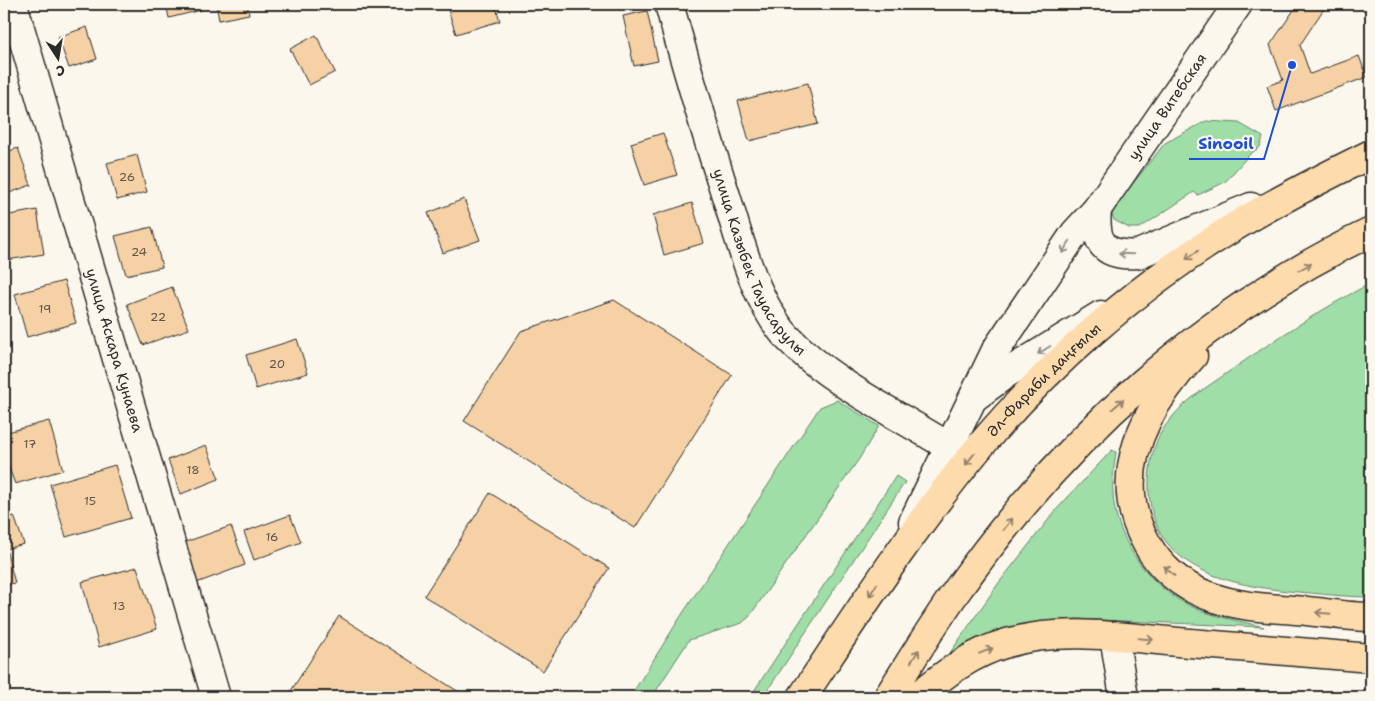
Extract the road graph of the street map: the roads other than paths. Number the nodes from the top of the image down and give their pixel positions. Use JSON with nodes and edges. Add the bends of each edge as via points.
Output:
{"nodes":[{"id":1,"x":669,"y":4,"type":"edge"},
{"id":2,"x":1238,"y":4,"type":"edge"},
{"id":3,"x":11,"y":5,"type":"edge"},
{"id":4,"x":1371,"y":154,"type":"edge"},
{"id":5,"x":1317,"y":180,"type":"junction"},
{"id":6,"x":1097,"y":209,"type":"junction"},
{"id":7,"x":1371,"y":232,"type":"edge"},
{"id":8,"x":1145,"y":288,"type":"junction"},
{"id":9,"x":1263,"y":291,"type":"junction"},
{"id":10,"x":972,"y":399,"type":"junction"},
{"id":11,"x":938,"y":440,"type":"junction"},
{"id":12,"x":901,"y":549,"type":"junction"},
{"id":13,"x":1371,"y":617,"type":"edge"},
{"id":14,"x":1114,"y":636,"type":"junction"},
{"id":15,"x":1371,"y":658,"type":"edge"},
{"id":16,"x":216,"y":697,"type":"edge"},
{"id":17,"x":802,"y":697,"type":"edge"},
{"id":18,"x":888,"y":697,"type":"edge"},
{"id":19,"x":917,"y":697,"type":"edge"},
{"id":20,"x":1124,"y":697,"type":"edge"}],
"edges":[{"from":1,"to":11,"type":"street","name":"улица Казыбек Тауасарулы","via":[[750,272],[771,312],[786,336],[827,372]]},
{"from":2,"to":6,"type":"street","name":"улица Витебская"},
{"from":3,"to":16,"type":"street","name":"улица Аскара Кунаева"},
{"from":4,"to":5,"type":"main road","name":"Әл-Фараби даңғылы"},
{"from":5,"to":6,"type":"street","one_way":true,"via":[[1138,254],[1121,256],[1107,249],[1095,229]]},
{"from":5,"to":8,"type":"main road","name":"Әл-Фараби даңғылы","one_way":true,"via":[[1225,232]]},
{"from":6,"to":10,"type":"street","name":"улица Витебская","one_way":true,"via":[[1076,233],[996,350]]},
{"from":9,"to":7,"type":"main road","one_way":true},
{"from":8,"to":10,"type":"street","one_way":true,"via":[[1007,373]]},
{"from":8,"to":12,"type":"main road","name":"Әл-Фараби даңғылы","one_way":true,"via":[[1057,364],[977,450]]},
{"from":13,"to":9,"type":"main road","one_way":true,"via":[[1246,605],[1209,596],[1180,581],[1155,558],[1141,534],[1131,503],[1129,476],[1153,408],[1180,369],[1212,335]]},
{"from":18,"to":9,"type":"main road","one_way":true,"via":[[958,589],[1030,495],[1106,414],[1188,343]]},
{"from":10,"to":11,"type":"street","name":"улица Витебская"},
{"from":11,"to":12,"type":"street","name":"улица Витебская"},
{"from":12,"to":17,"type":"main road","name":"Әл-Фараби даңғылы","one_way":true},
{"from":14,"to":15,"type":"main road","one_way":true},
{"from":19,"to":14,"type":"main road","one_way":true,"via":[[944,674],[1008,643],[1060,635]]},
{"from":14,"to":20,"type":"street"}]}
